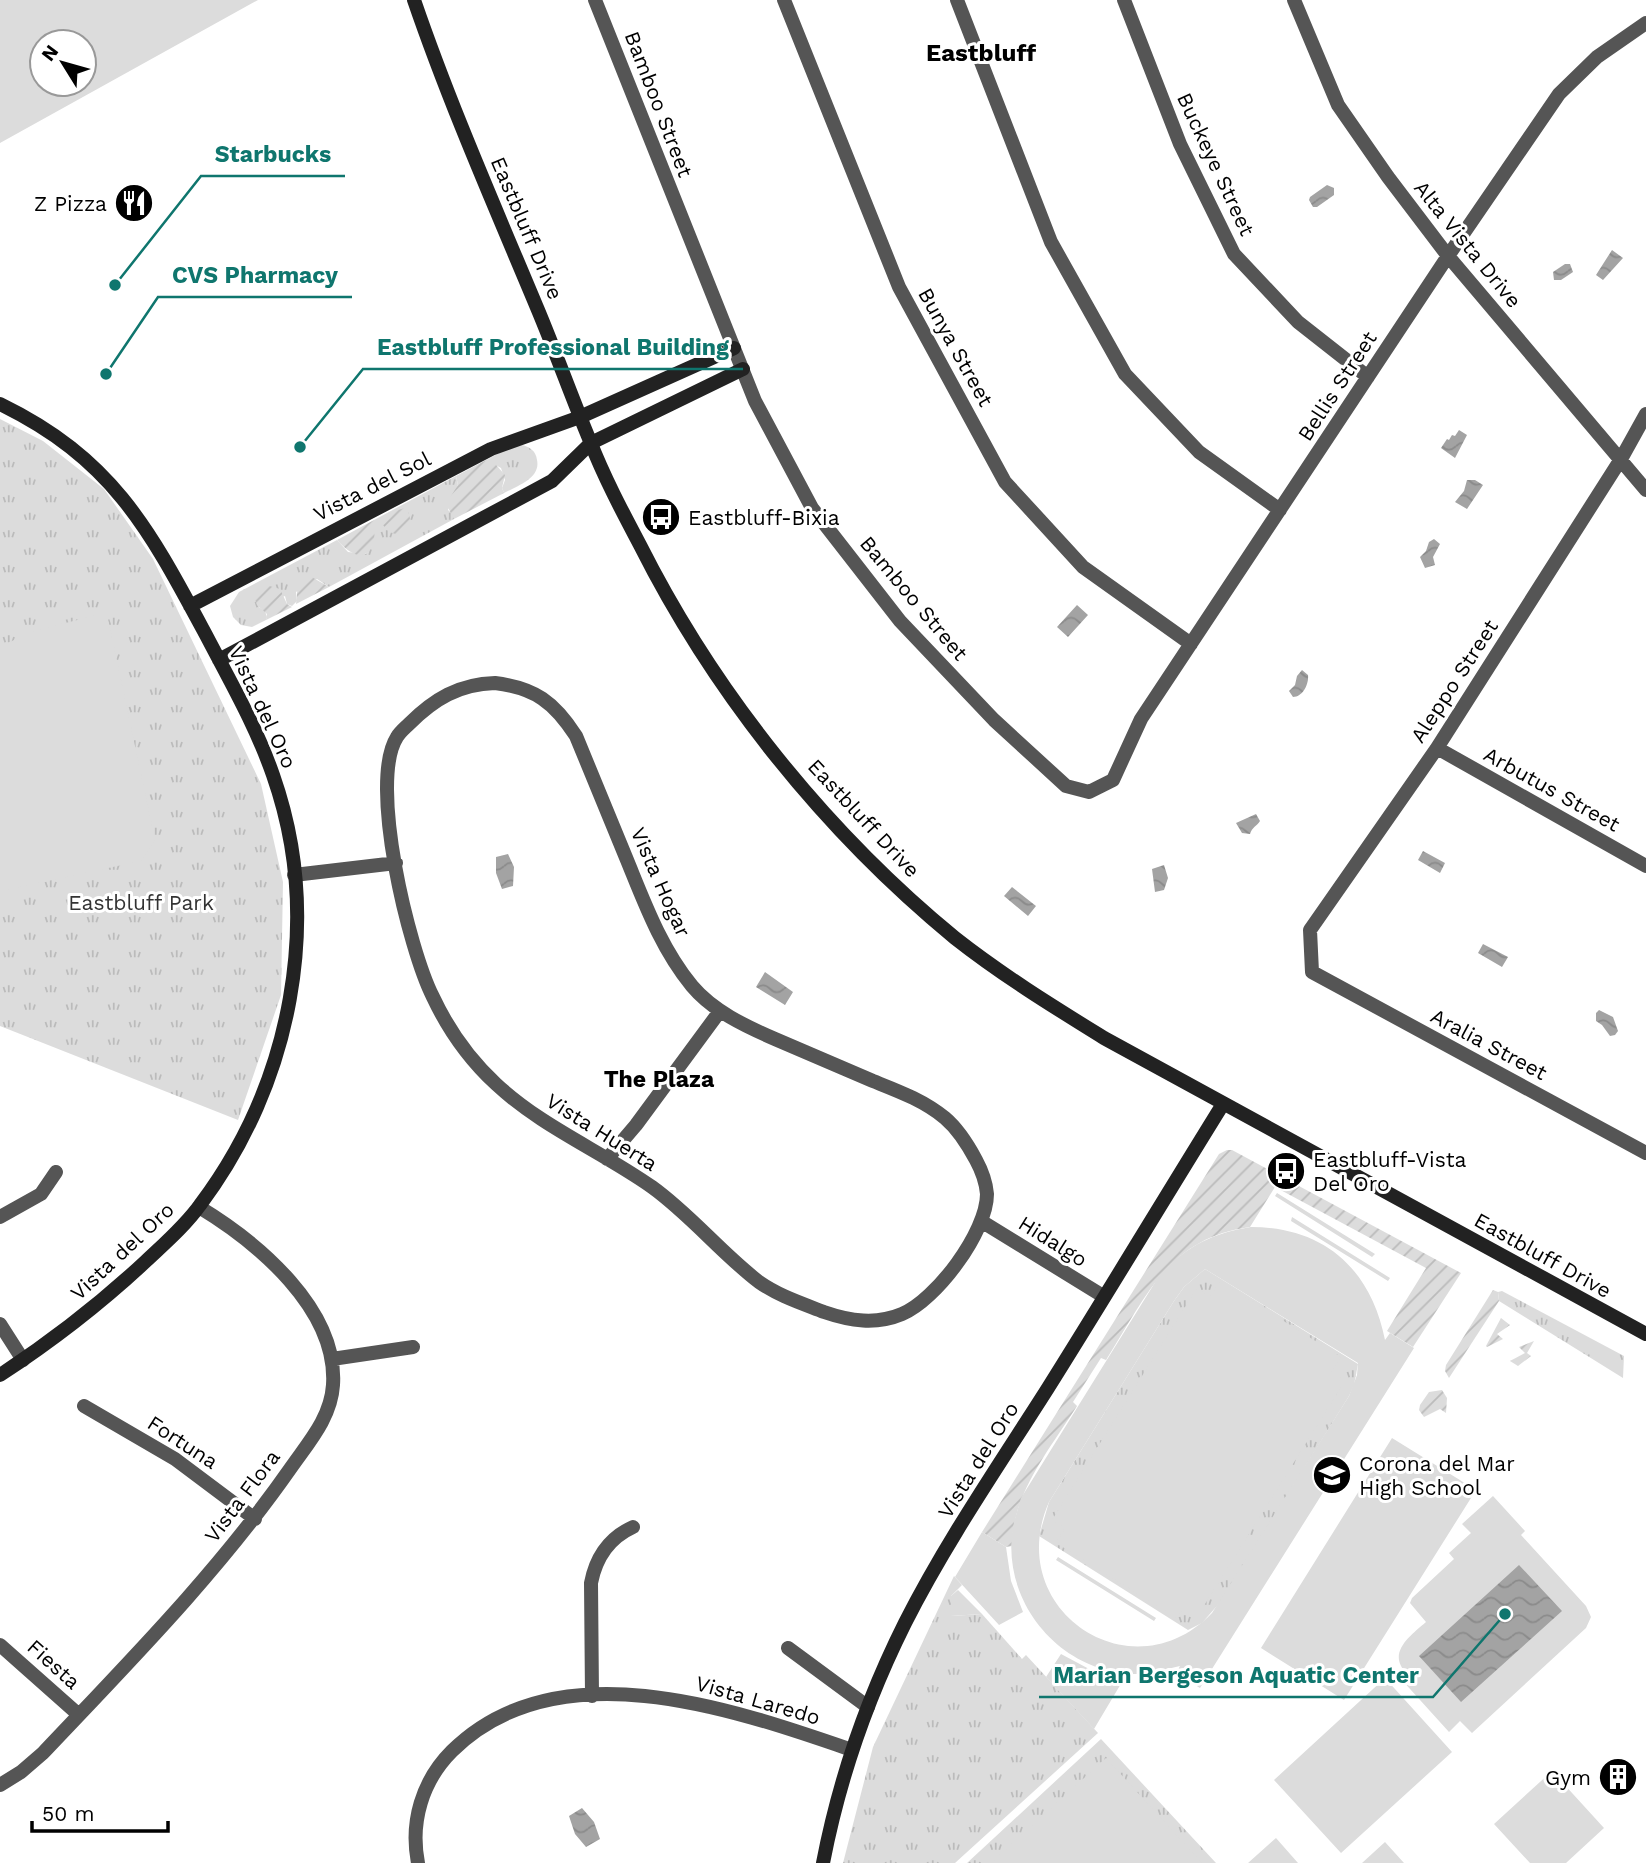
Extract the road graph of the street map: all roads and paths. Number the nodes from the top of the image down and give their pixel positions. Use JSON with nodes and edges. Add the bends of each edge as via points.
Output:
{"nodes":[{"id":1,"x":414,"y":0,"type":"edge"},
{"id":2,"x":596,"y":0,"type":"edge"},
{"id":3,"x":784,"y":0,"type":"edge"},
{"id":4,"x":957,"y":0,"type":"edge"},
{"id":5,"x":1124,"y":0,"type":"edge"},
{"id":6,"x":1294,"y":0,"type":"edge"},
{"id":7,"x":1646,"y":23,"type":"edge"},
{"id":8,"x":1448,"y":256,"type":"junction"},
{"id":9,"x":734,"y":348,"type":"junction"},
{"id":10,"x":743,"y":369,"type":"junction"},
{"id":11,"x":1368,"y":377,"type":"junction"},
{"id":12,"x":0,"y":404,"type":"edge"},
{"id":13,"x":1646,"y":414,"type":"edge"},
{"id":14,"x":580,"y":417,"type":"junction"},
{"id":15,"x":591,"y":443,"type":"junction"},
{"id":16,"x":1621,"y":458,"type":"junction"},
{"id":17,"x":1646,"y":490,"type":"edge"},
{"id":18,"x":1280,"y":510,"type":"junction"},
{"id":19,"x":190,"y":606,"type":"junction"},
{"id":20,"x":1191,"y":643,"type":"junction"},
{"id":21,"x":219,"y":660,"type":"junction"},
{"id":22,"x":397,"y":736,"type":"joint"},
{"id":23,"x":1437,"y":748,"type":"junction"},
{"id":24,"x":1089,"y":792,"type":"joint"},
{"id":25,"x":396,"y":863,"type":"junction"},
{"id":26,"x":1646,"y":866,"type":"edge"},
{"id":27,"x":294,"y":875,"type":"junction"},
{"id":28,"x":1312,"y":972,"type":"joint"},
{"id":29,"x":720,"y":1011,"type":"junction"},
{"id":30,"x":1223,"y":1104,"type":"junction"},
{"id":31,"x":1646,"y":1153,"type":"edge"},
{"id":32,"x":607,"y":1160,"type":"junction"},
{"id":33,"x":56,"y":1172,"type":"dead end"},
{"id":34,"x":199,"y":1207,"type":"junction"},
{"id":35,"x":0,"y":1217,"type":"edge"},
{"id":36,"x":981,"y":1221,"type":"junction"},
{"id":37,"x":1103,"y":1296,"type":"junction"},
{"id":38,"x":0,"y":1324,"type":"edge"},
{"id":39,"x":1646,"y":1335,"type":"edge"},
{"id":40,"x":412,"y":1347,"type":"dead end"},
{"id":41,"x":332,"y":1359,"type":"junction"},
{"id":42,"x":23,"y":1360,"type":"junction"},
{"id":43,"x":0,"y":1375,"type":"edge"},
{"id":44,"x":84,"y":1406,"type":"dead end"},
{"id":45,"x":255,"y":1519,"type":"junction"},
{"id":46,"x":633,"y":1527,"type":"dead end"},
{"id":47,"x":0,"y":1645,"type":"edge"},
{"id":48,"x":788,"y":1648,"type":"dead end"},
{"id":49,"x":592,"y":1696,"type":"junction"},
{"id":50,"x":868,"y":1707,"type":"junction"},
{"id":51,"x":79,"y":1715,"type":"junction"},
{"id":52,"x":852,"y":1750,"type":"junction"},
{"id":53,"x":0,"y":1785,"type":"edge"},
{"id":54,"x":418,"y":1863,"type":"edge"},
{"id":55,"x":822,"y":1863,"type":"edge"}],
"edges":[{"from":1,"to":14,"type":"street","name":"Eastbluff Drive"},
{"from":2,"to":9,"type":"street","name":"Bamboo Street"},
{"from":3,"to":20,"type":"street","name":"Bunya Street","via":[[899,287],[1006,482],[1083,567]]},
{"from":4,"to":18,"type":"street","via":[[1051,242],[1125,374],[1199,452]]},
{"from":5,"to":11,"type":"street","name":"Buckeye Street","via":[[1180,144],[1234,254],[1298,322]]},
{"from":6,"to":8,"type":"street","name":"Alta Vista Drive","via":[[1338,105]]},
{"from":7,"to":8,"type":"street","name":"Bellis Street","via":[[1597,57],[1559,94]]},
{"from":8,"to":11,"type":"street","name":"Bellis Street"},
{"from":8,"to":16,"type":"street","name":"Alta Vista Drive"},
{"from":9,"to":10,"type":"street","name":"Bamboo Street"},
{"from":9,"to":14,"type":"street","name":"Vista del Sol"},
{"from":10,"to":15,"type":"street"},
{"from":10,"to":24,"type":"street","name":"Bamboo Street","via":[[812,508],[900,621],[994,720],[1066,786]]},
{"from":11,"to":18,"type":"street","name":"Bellis Street"},
{"from":12,"to":19,"type":"street","name":"Vista del Oro","via":[[55,435],[111,484],[156,543]]},
{"from":13,"to":16,"type":"street","name":"Aleppo Street"},
{"from":14,"to":15,"type":"street","name":"Eastbluff Drive"},
{"from":14,"to":19,"type":"street","name":"Vista del Sol","via":[[491,449]]},
{"from":15,"to":21,"type":"street","via":[[552,481]]},
{"from":15,"to":30,"type":"street","name":"Eastbluff Drive","via":[[685,626],[769,746],[825,813],[885,875],[967,946],[1104,1038]]},
{"from":16,"to":17,"type":"street","name":"Alta Vista Drive"},
{"from":16,"to":23,"type":"street","name":"Aleppo Street"},
{"from":18,"to":20,"type":"street","name":"Bellis Street"},
{"from":19,"to":21,"type":"street","name":"Vista del Oro"},
{"from":20,"to":24,"type":"street","name":"Bellis Street","via":[[1141,719],[1113,780]]},
{"from":21,"to":27,"type":"street","name":"Vista del Oro","via":[[274,775]]},
{"from":22,"to":25,"type":"street","name":"Vista Huerta","via":[[387,775],[386,805]]},
{"from":22,"to":29,"type":"street","name":"Vista Hogar","via":[[438,699],[475,684],[515,686],[551,704],[576,736],[661,940],[696,991]]},
{"from":23,"to":26,"type":"street","name":"Arbutus Street"},
{"from":23,"to":28,"type":"street","name":"Aleppo Street","via":[[1310,930]]},
{"from":25,"to":27,"type":"street"},
{"from":25,"to":32,"type":"street","name":"Vista Huerta","via":[[419,967],[455,1035],[489,1078],[514,1100]]},
{"from":27,"to":34,"type":"street","name":"Vista del Oro","via":[[298,920],[295,967],[283,1036],[248,1129]]},
{"from":28,"to":31,"type":"street","name":"Aralia Street"},
{"from":29,"to":32,"type":"street"},
{"from":29,"to":36,"type":"street","name":"Vista Hogar","via":[[751,1029],[917,1099],[947,1120],[970,1148],[985,1181],[987,1198]]},
{"from":30,"to":37,"type":"street","name":"Vista del Oro"},
{"from":30,"to":39,"type":"street","name":"Eastbluff Drive"},
{"from":32,"to":36,"type":"street","name":"Vista Huerta","via":[[676,1205],[762,1284],[787,1298],[856,1321],[886,1319],[915,1308],[964,1252]]},
{"from":33,"to":35,"type":"street","via":[[41,1194]]},
{"from":34,"to":41,"type":"street","name":"Vista Flora","via":[[242,1234],[279,1269],[317,1319]]},
{"from":34,"to":42,"type":"street","name":"Vista del Oro","via":[[119,1286]]},
{"from":36,"to":37,"type":"street","name":"Hidalgo"},
{"from":37,"to":50,"type":"street","name":"Vista del Oro","via":[[951,1542],[906,1622]]},
{"from":38,"to":42,"type":"street"},
{"from":40,"to":41,"type":"street"},
{"from":41,"to":45,"type":"street","name":"Vista Flora","via":[[333,1386],[320,1426]]},
{"from":42,"to":43,"type":"street","name":"Vista del Oro"},
{"from":44,"to":45,"type":"street","name":"Fortuna","via":[[175,1459]]},
{"from":45,"to":51,"type":"street","name":"Vista Flora"},
{"from":46,"to":49,"type":"street","via":[[612,1540],[594,1569]]},
{"from":47,"to":51,"type":"street","name":"Fiesta"},
{"from":48,"to":50,"type":"street"},
{"from":49,"to":52,"type":"street","name":"Vista Laredo","via":[[687,1700]]},
{"from":49,"to":54,"type":"street","name":"Vista Laredo","via":[[544,1699],[522,1706],[460,1744],[442,1761],[423,1793],[416,1819]]},
{"from":50,"to":52,"type":"street","name":"Vista del Oro"},
{"from":51,"to":53,"type":"street","name":"Vista Flora","via":[[43,1753]]},
{"from":52,"to":55,"type":"street","name":"Vista del Oro"}]}
